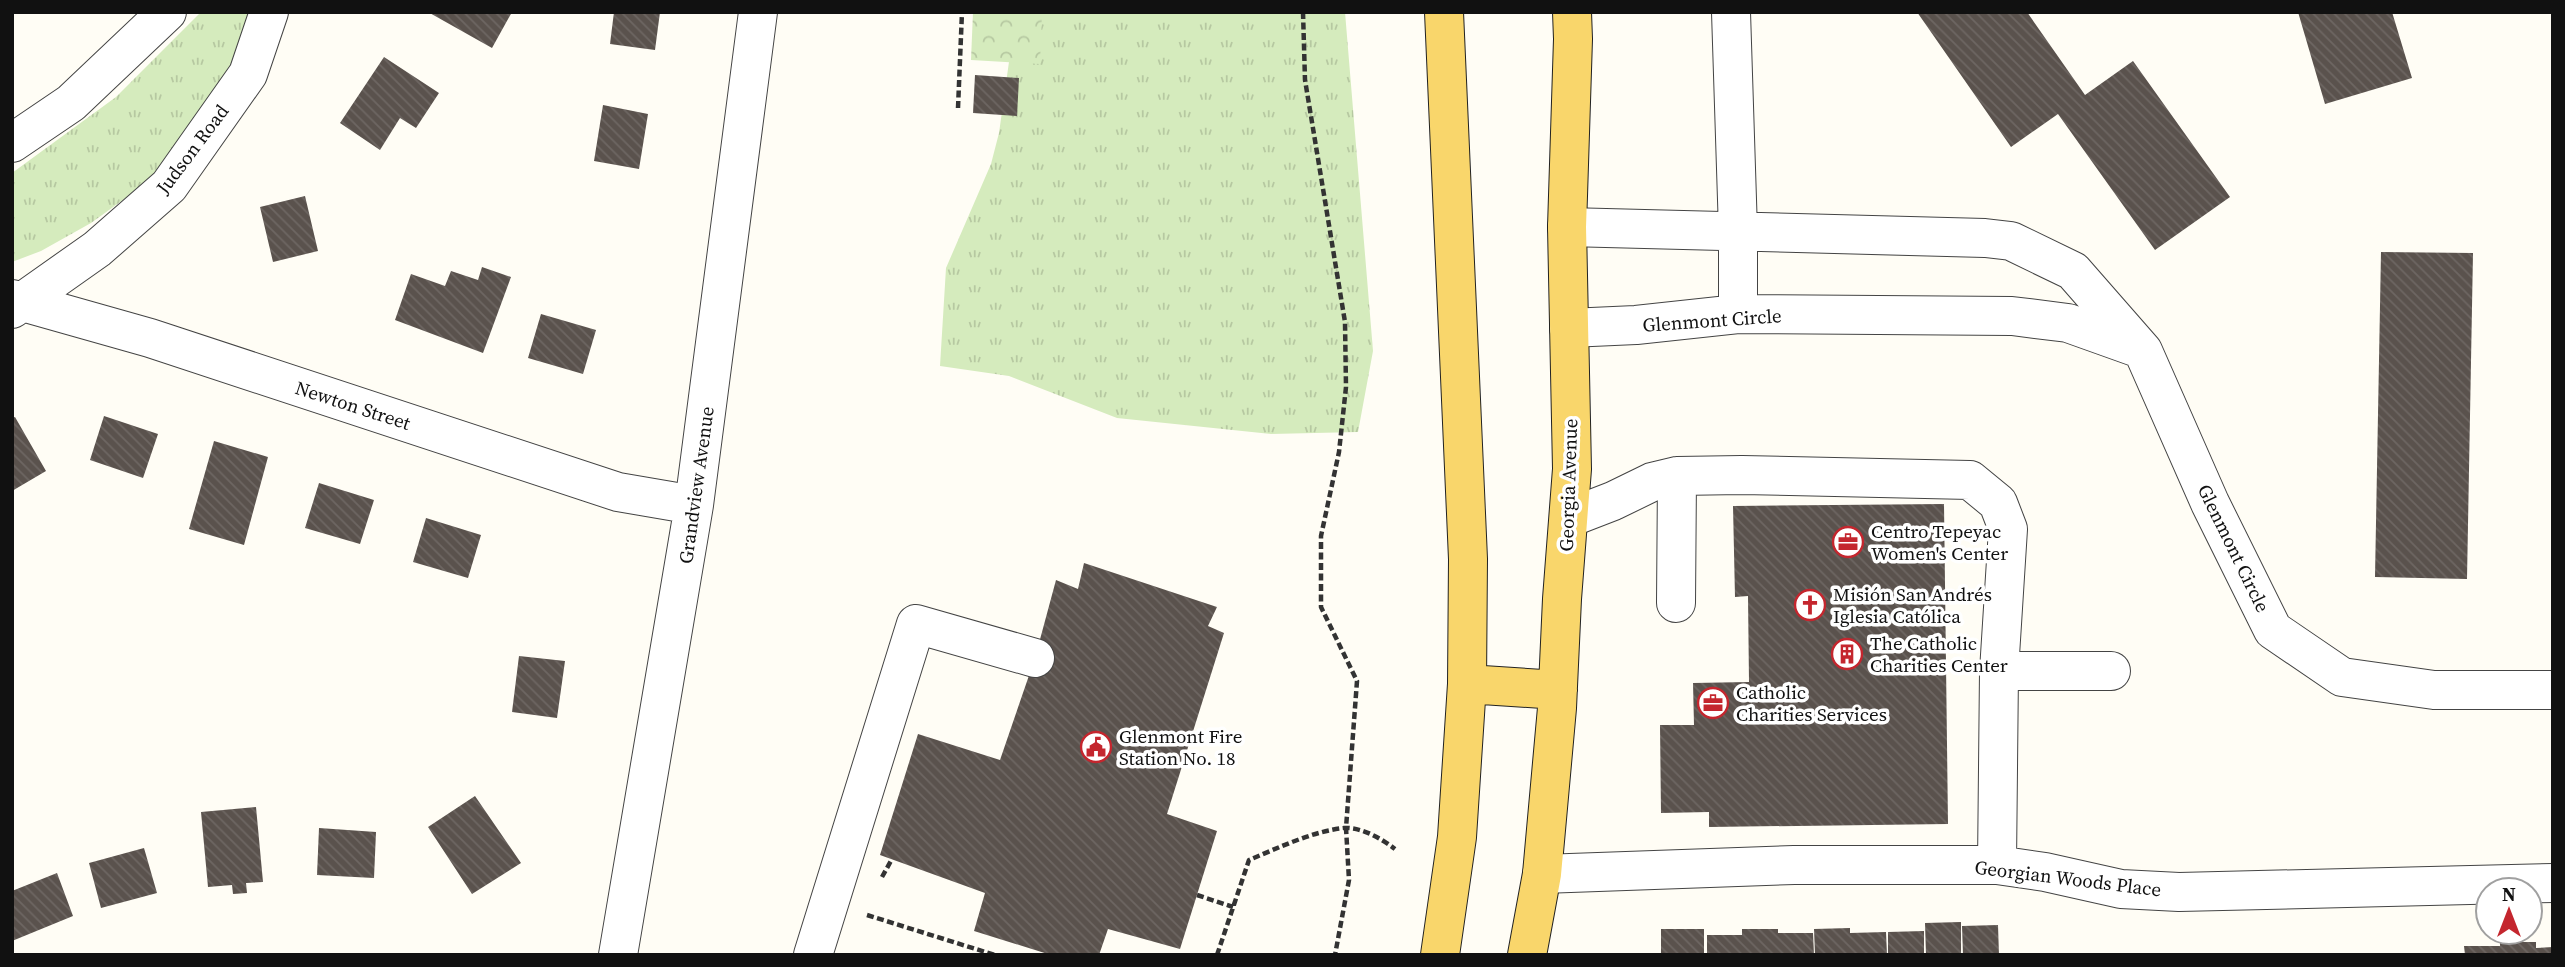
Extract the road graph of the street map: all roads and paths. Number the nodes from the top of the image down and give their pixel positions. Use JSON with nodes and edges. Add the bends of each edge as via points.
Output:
{"nodes":[{"id":1,"x":167,"y":12,"type":"edge"},
{"id":2,"x":269,"y":12,"type":"edge"},
{"id":3,"x":758,"y":12,"type":"edge"},
{"id":4,"x":962,"y":12,"type":"edge"},
{"id":5,"x":1303,"y":12,"type":"edge"},
{"id":6,"x":1444,"y":12,"type":"edge"},
{"id":7,"x":1572,"y":12,"type":"edge"},
{"id":8,"x":1731,"y":12,"type":"edge"},
{"id":9,"x":958,"y":108,"type":"dead end"},
{"id":10,"x":12,"y":143,"type":"edge"},
{"id":11,"x":1567,"y":227,"type":"junction"},
{"id":12,"x":1738,"y":231,"type":"junction"},
{"id":13,"x":15,"y":303,"type":"edge"},
{"id":14,"x":1738,"y":314,"type":"junction"},
{"id":15,"x":1569,"y":328,"type":"junction"},
{"id":16,"x":2143,"y":351,"type":"junction"},
{"id":17,"x":1677,"y":476,"type":"junction"},
{"id":18,"x":694,"y":505,"type":"junction"},
{"id":19,"x":1569,"y":518,"type":"junction"},
{"id":20,"x":1676,"y":603,"type":"dead end"},
{"id":21,"x":1035,"y":658,"type":"dead end"},
{"id":22,"x":1999,"y":671,"type":"junction"},
{"id":23,"x":2111,"y":671,"type":"dead end"},
{"id":24,"x":1467,"y":684,"type":"junction"},
{"id":25,"x":1558,"y":690,"type":"junction"},
{"id":26,"x":2553,"y":690,"type":"edge"},
{"id":27,"x":1346,"y":828,"type":"junction"},
{"id":28,"x":1395,"y":849,"type":"dead end"},
{"id":29,"x":892,"y":859,"type":"dead end"},
{"id":30,"x":1997,"y":865,"type":"junction"},
{"id":31,"x":1542,"y":873,"type":"junction"},
{"id":32,"x":880,"y":881,"type":"dead end"},
{"id":33,"x":2553,"y":883,"type":"edge"},
{"id":34,"x":1197,"y":895,"type":"dead end"},
{"id":35,"x":1233,"y":907,"type":"junction"},
{"id":36,"x":862,"y":913,"type":"dead end"},
{"id":37,"x":618,"y":955,"type":"edge"},
{"id":38,"x":813,"y":955,"type":"edge"},
{"id":39,"x":995,"y":955,"type":"edge"},
{"id":40,"x":1217,"y":955,"type":"edge"},
{"id":41,"x":1335,"y":955,"type":"edge"},
{"id":42,"x":1440,"y":955,"type":"edge"},
{"id":43,"x":1527,"y":955,"type":"edge"}],
"edges":[{"from":1,"to":10,"type":"street","via":[[71,103]]},
{"from":2,"to":13,"type":"street","name":"Judson Road","via":[[248,74],[169,186],[97,249]]},
{"from":3,"to":18,"type":"street","name":"Grandview Avenue"},
{"from":4,"to":9,"type":"path"},
{"from":5,"to":27,"type":"path","via":[[1305,80],[1345,322],[1346,387],[1339,452],[1321,536],[1321,607],[1357,681]]},
{"from":6,"to":24,"type":"main road","via":[[1468,559]]},
{"from":7,"to":11,"type":"main road","name":"Georgia Avenue"},
{"from":8,"to":12,"type":"street"},
{"from":11,"to":12,"type":"street","name":"Glenmont Circle"},
{"from":11,"to":15,"type":"main road","name":"Georgia Avenue"},
{"from":12,"to":14,"type":"street"},
{"from":12,"to":16,"type":"street","name":"Glenmont Circle","via":[[2011,241],[2073,271]]},
{"from":13,"to":18,"type":"street","name":"Newton Street","via":[[150,338],[618,492]]},
{"from":14,"to":15,"type":"street","name":"Glenmont Circle"},
{"from":14,"to":16,"type":"street","name":"Glenmont Circle","via":[[2012,316],[2068,323]]},
{"from":15,"to":19,"type":"main road","name":"Georgia Avenue"},
{"from":16,"to":26,"type":"street","name":"Glenmont Circle","via":[[2273,630],[2342,677],[2434,690]]},
{"from":17,"to":19,"type":"street"},
{"from":17,"to":20,"type":"street"},
{"from":17,"to":22,"type":"street","via":[[1970,480],[1998,503],[2008,529]]},
{"from":18,"to":37,"type":"street","name":"Grandview Avenue"},
{"from":19,"to":25,"type":"main road","name":"Georgia Avenue"},
{"from":21,"to":38,"type":"street","via":[[916,624]]},
{"from":22,"to":23,"type":"street"},
{"from":22,"to":30,"type":"street"},
{"from":24,"to":25,"type":"main road"},
{"from":24,"to":42,"type":"main road","via":[[1457,837]]},
{"from":25,"to":31,"type":"main road","name":"Georgia Avenue"},
{"from":27,"to":28,"type":"path","via":[[1379,836]]},
{"from":27,"to":35,"type":"path","via":[[1295,841],[1249,860]]},
{"from":27,"to":41,"type":"path","via":[[1349,880]]},
{"from":29,"to":32,"type":"path"},
{"from":30,"to":31,"type":"street","name":"Georgian Woods Place","via":[[1794,865]]},
{"from":30,"to":33,"type":"street","name":"Georgian Woods Place","via":[[2121,889],[2179,892]]},
{"from":31,"to":43,"type":"main road","name":"Georgia Avenue"},
{"from":34,"to":35,"type":"path"},
{"from":35,"to":40,"type":"path"},
{"from":36,"to":39,"type":"path"}]}
